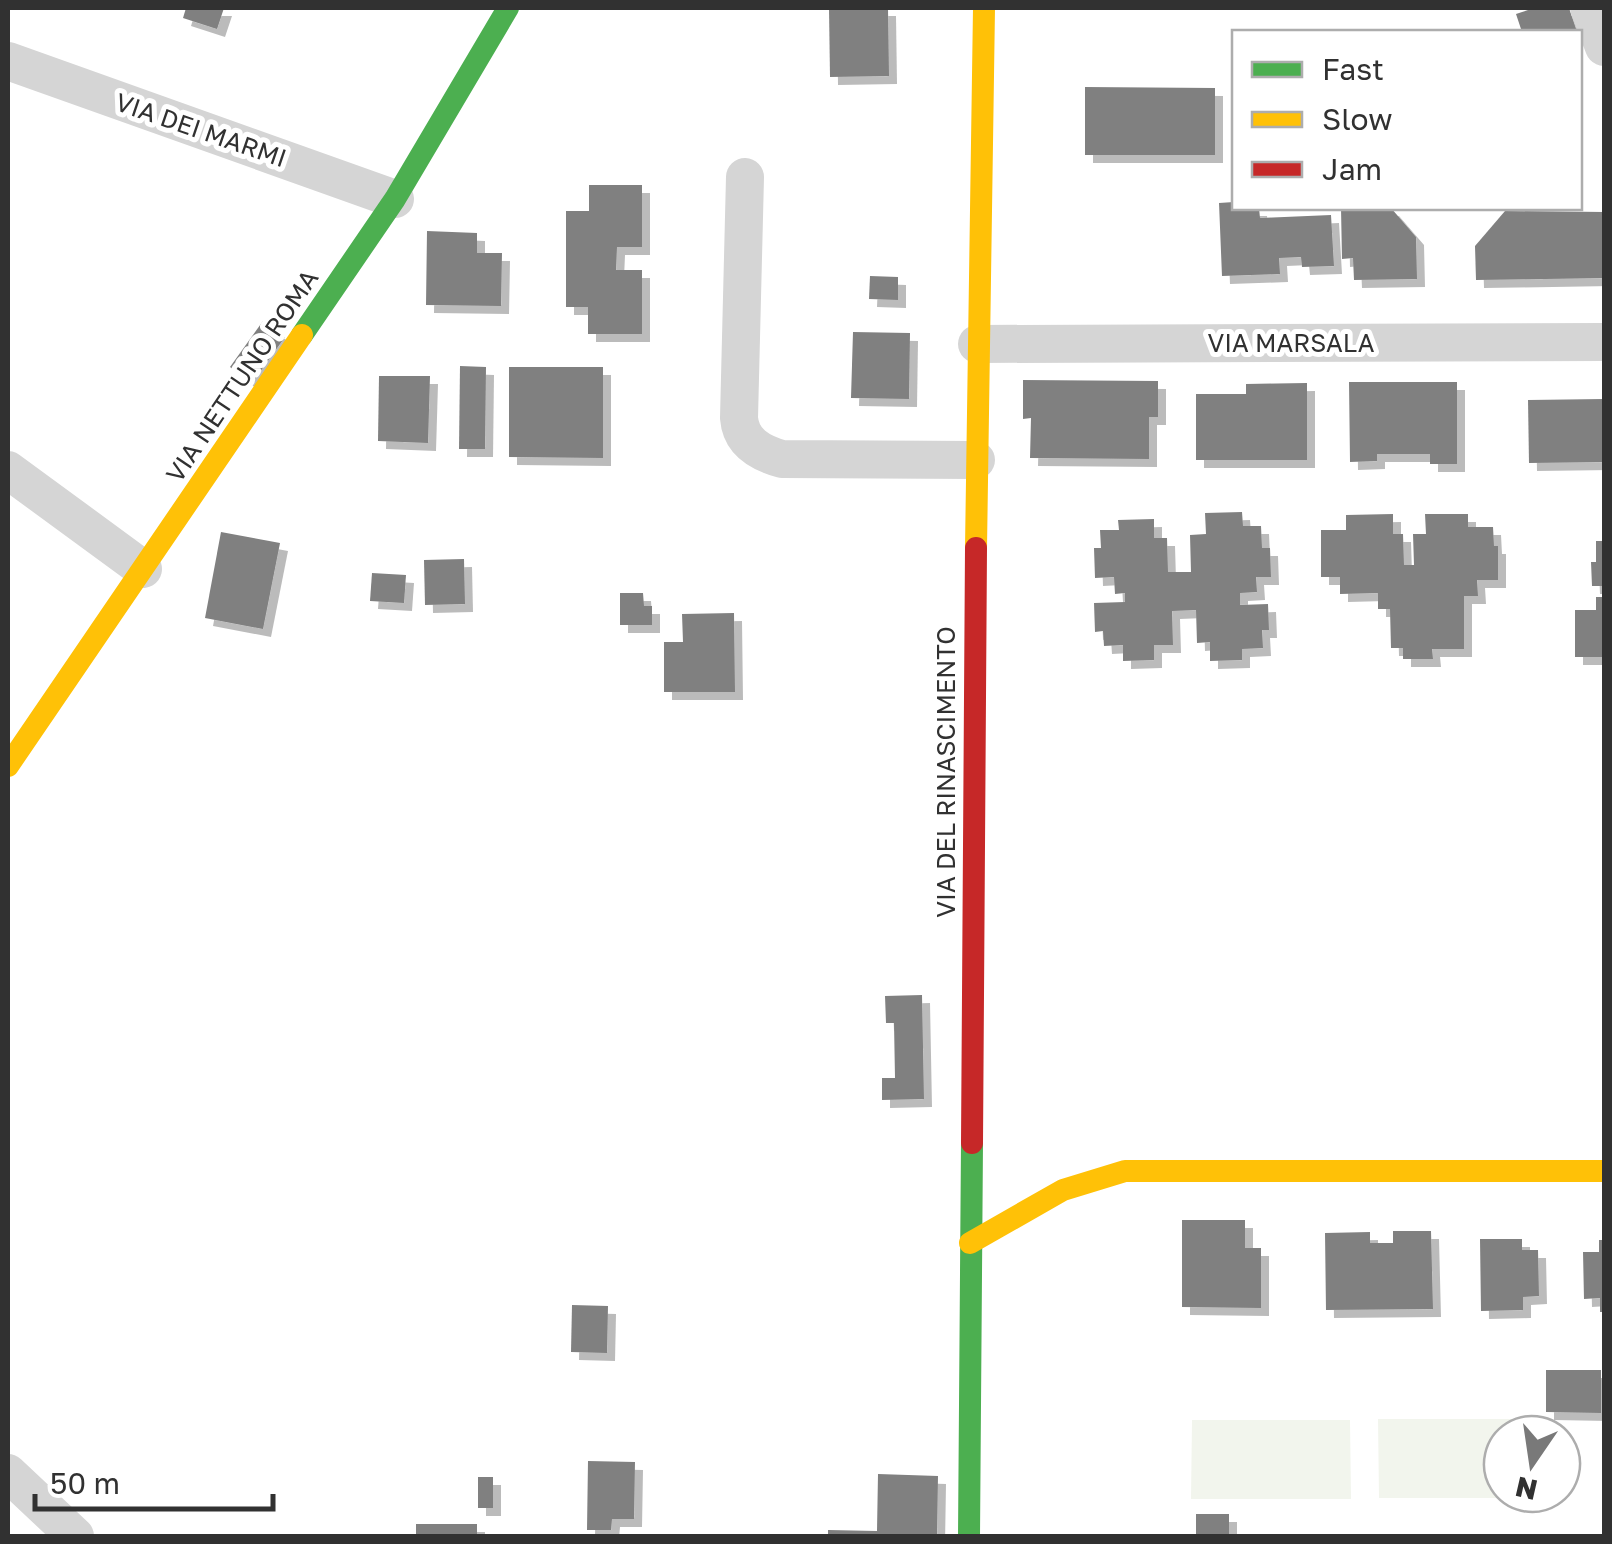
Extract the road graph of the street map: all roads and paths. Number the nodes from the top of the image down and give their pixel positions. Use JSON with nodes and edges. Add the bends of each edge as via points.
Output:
{"nodes":[{"id":1,"x":508,"y":8,"type":"edge"},
{"id":2,"x":984,"y":8,"type":"edge"},
{"id":3,"x":1589,"y":8,"type":"edge"},
{"id":4,"x":1604,"y":47,"type":"edge"},
{"id":5,"x":8,"y":61,"type":"edge"},
{"id":6,"x":745,"y":177,"type":"dead end"},
{"id":7,"x":396,"y":198,"type":"junction"},
{"id":8,"x":1604,"y":342,"type":"edge"},
{"id":9,"x":977,"y":344,"type":"junction"},
{"id":10,"x":976,"y":460,"type":"junction"},
{"id":11,"x":8,"y":470,"type":"edge"},
{"id":12,"x":143,"y":569,"type":"junction"},
{"id":13,"x":8,"y":766,"type":"edge"},
{"id":14,"x":1604,"y":1171,"type":"edge"},
{"id":15,"x":970,"y":1243,"type":"junction"},
{"id":16,"x":8,"y":1473,"type":"edge"},
{"id":17,"x":75,"y":1536,"type":"edge"},
{"id":18,"x":968,"y":1536,"type":"edge"}],
"edges":[{"from":1,"to":7,"type":"street","name":"VIA NETTUNO ROMA"},
{"from":2,"to":9,"type":"street","name":"VIA DEL RINASCIMENTO"},
{"from":3,"to":4,"type":"street"},
{"from":5,"to":7,"type":"street","name":"VIA DEI MARMI"},
{"from":6,"to":10,"type":"street","via":[[743,436],[782,459]]},
{"from":7,"to":12,"type":"street","name":"VIA NETTUNO ROMA"},
{"from":8,"to":9,"type":"street","name":"VIA MARSALA"},
{"from":9,"to":10,"type":"street","name":"VIA DEL RINASCIMENTO"},
{"from":10,"to":15,"type":"street","name":"VIA DEL RINASCIMENTO"},
{"from":11,"to":12,"type":"street"},
{"from":12,"to":13,"type":"street","name":"VIA NETTUNO ROMA"},
{"from":14,"to":15,"type":"street","via":[[1124,1171],[1066,1187]]},
{"from":15,"to":18,"type":"street","name":"VIA DEL RINASCIMENTO"},
{"from":16,"to":17,"type":"street"}]}
